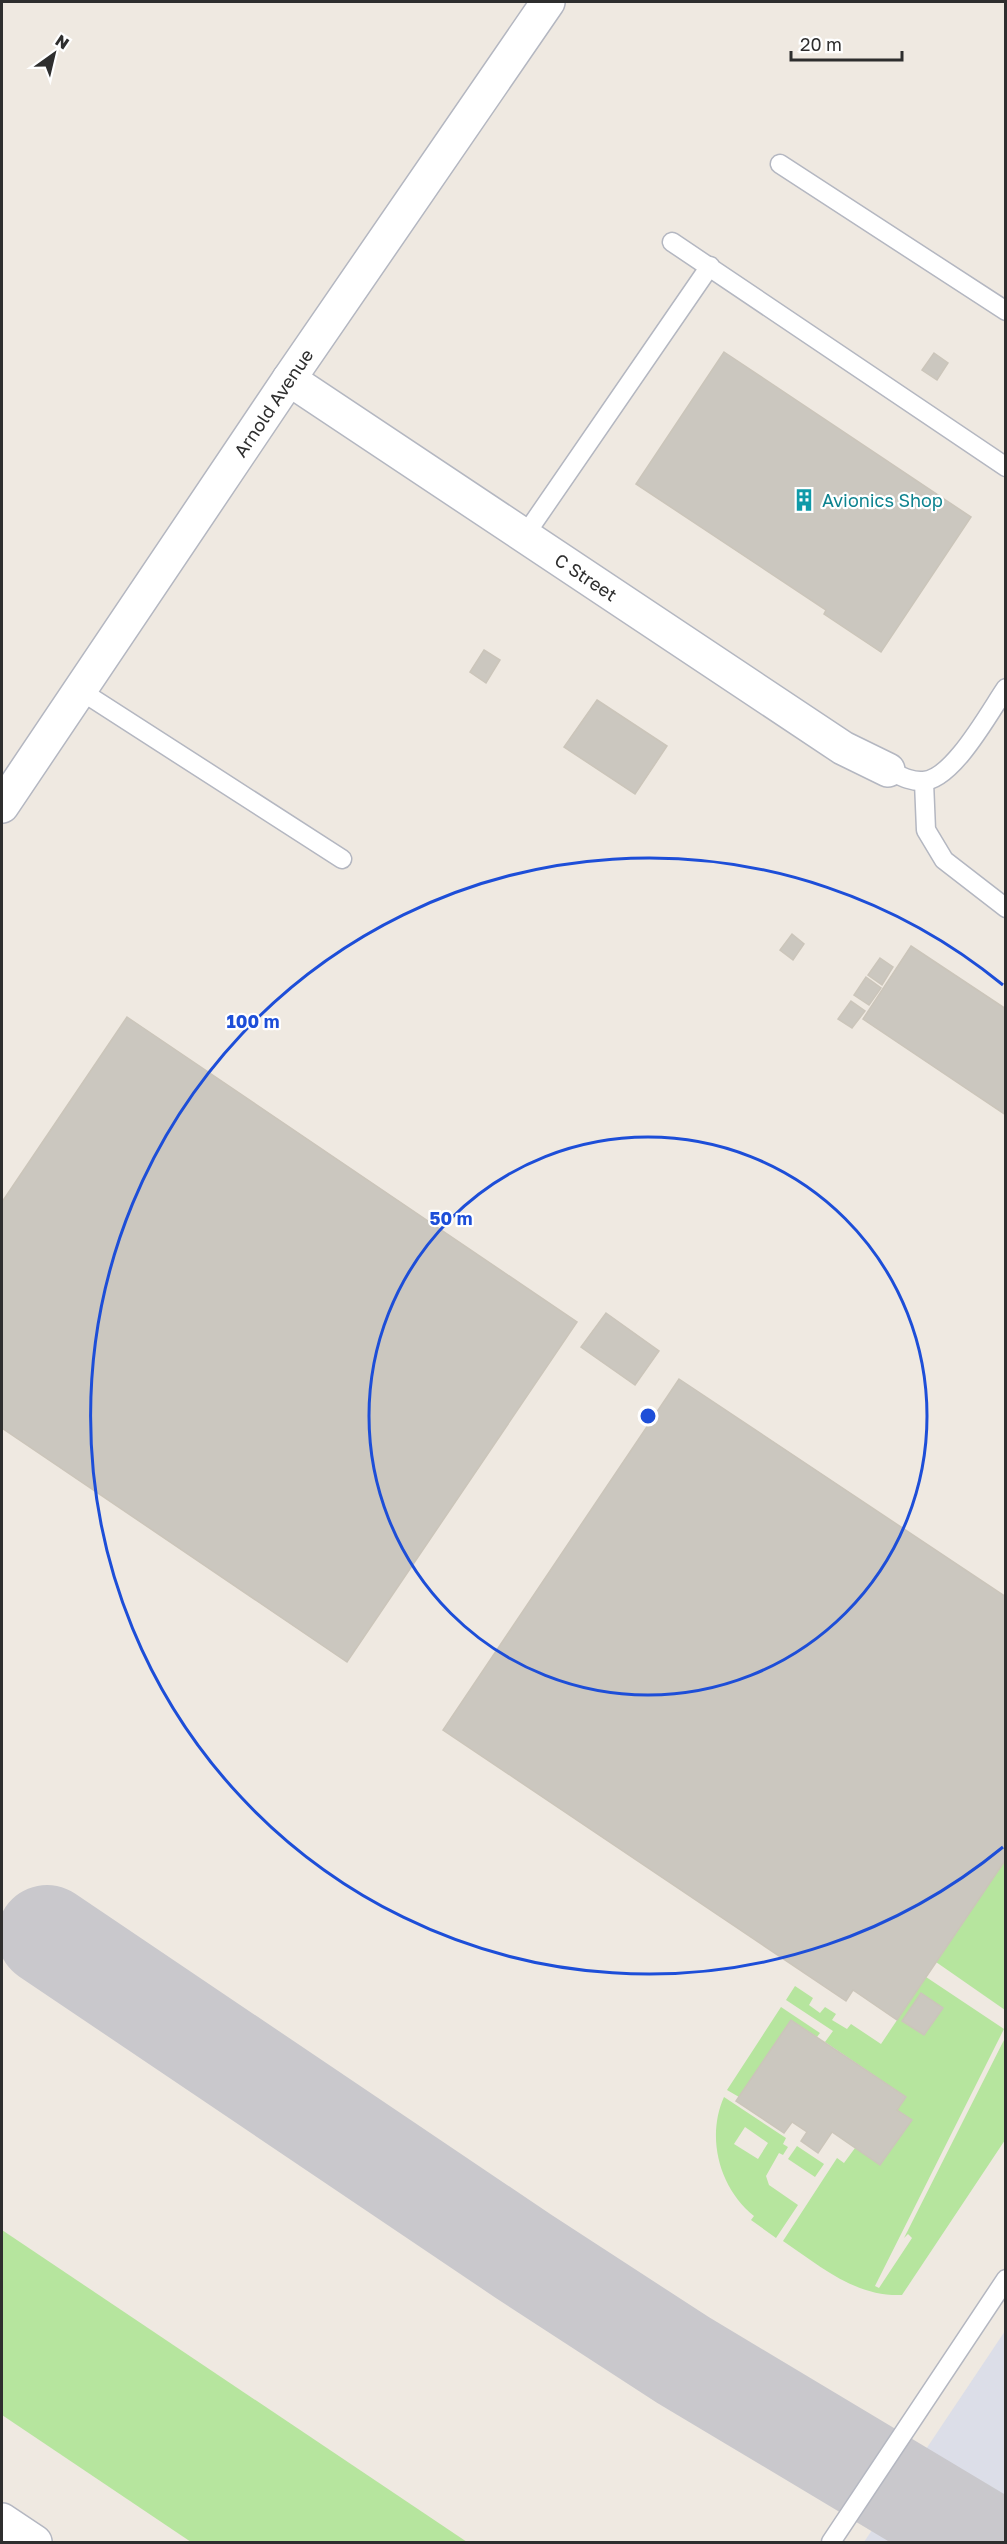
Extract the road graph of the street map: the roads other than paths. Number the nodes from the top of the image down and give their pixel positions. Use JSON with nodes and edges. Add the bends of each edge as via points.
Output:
{"nodes":[{"id":1,"x":548,"y":2,"type":"edge"},
{"id":2,"x":780,"y":164,"type":"dead end"},
{"id":3,"x":672,"y":242,"type":"dead end"},
{"id":4,"x":710,"y":266,"type":"junction"},
{"id":5,"x":1005,"y":311,"type":"edge"},
{"id":6,"x":289,"y":378,"type":"junction"},
{"id":7,"x":1005,"y":467,"type":"edge"},
{"id":8,"x":525,"y":535,"type":"junction"},
{"id":9,"x":1005,"y":688,"type":"edge"},
{"id":10,"x":78,"y":689,"type":"junction"},
{"id":11,"x":888,"y":770,"type":"joint"},
{"id":12,"x":924,"y":782,"type":"junction"},
{"id":13,"x":2,"y":806,"type":"edge"},
{"id":14,"x":342,"y":859,"type":"dead end"},
{"id":15,"x":1005,"y":908,"type":"edge"},
{"id":16,"x":1005,"y":2279,"type":"edge"},
{"id":17,"x":2,"y":2520,"type":"edge"},
{"id":18,"x":35,"y":2542,"type":"edge"},
{"id":19,"x":831,"y":2542,"type":"edge"}],
"edges":[{"from":1,"to":6,"type":"street","name":"Arnold Avenue"},
{"from":2,"to":5,"type":"lane"},
{"from":3,"to":4,"type":"lane"},
{"from":4,"to":7,"type":"lane"},
{"from":4,"to":8,"type":"lane"},
{"from":6,"to":8,"type":"street","name":"C Street"},
{"from":6,"to":10,"type":"street","name":"Arnold Avenue"},
{"from":8,"to":11,"type":"street","name":"C Street","via":[[843,748]]},
{"from":9,"to":12,"type":"lane","via":[[952,764]]},
{"from":10,"to":13,"type":"street","name":"Arnold Avenue"},
{"from":10,"to":14,"type":"lane"},
{"from":11,"to":12,"type":"lane"},
{"from":12,"to":15,"type":"lane","via":[[926,830],[944,860]]},
{"from":16,"to":19,"type":"lane"},
{"from":17,"to":18,"type":"street"}]}
